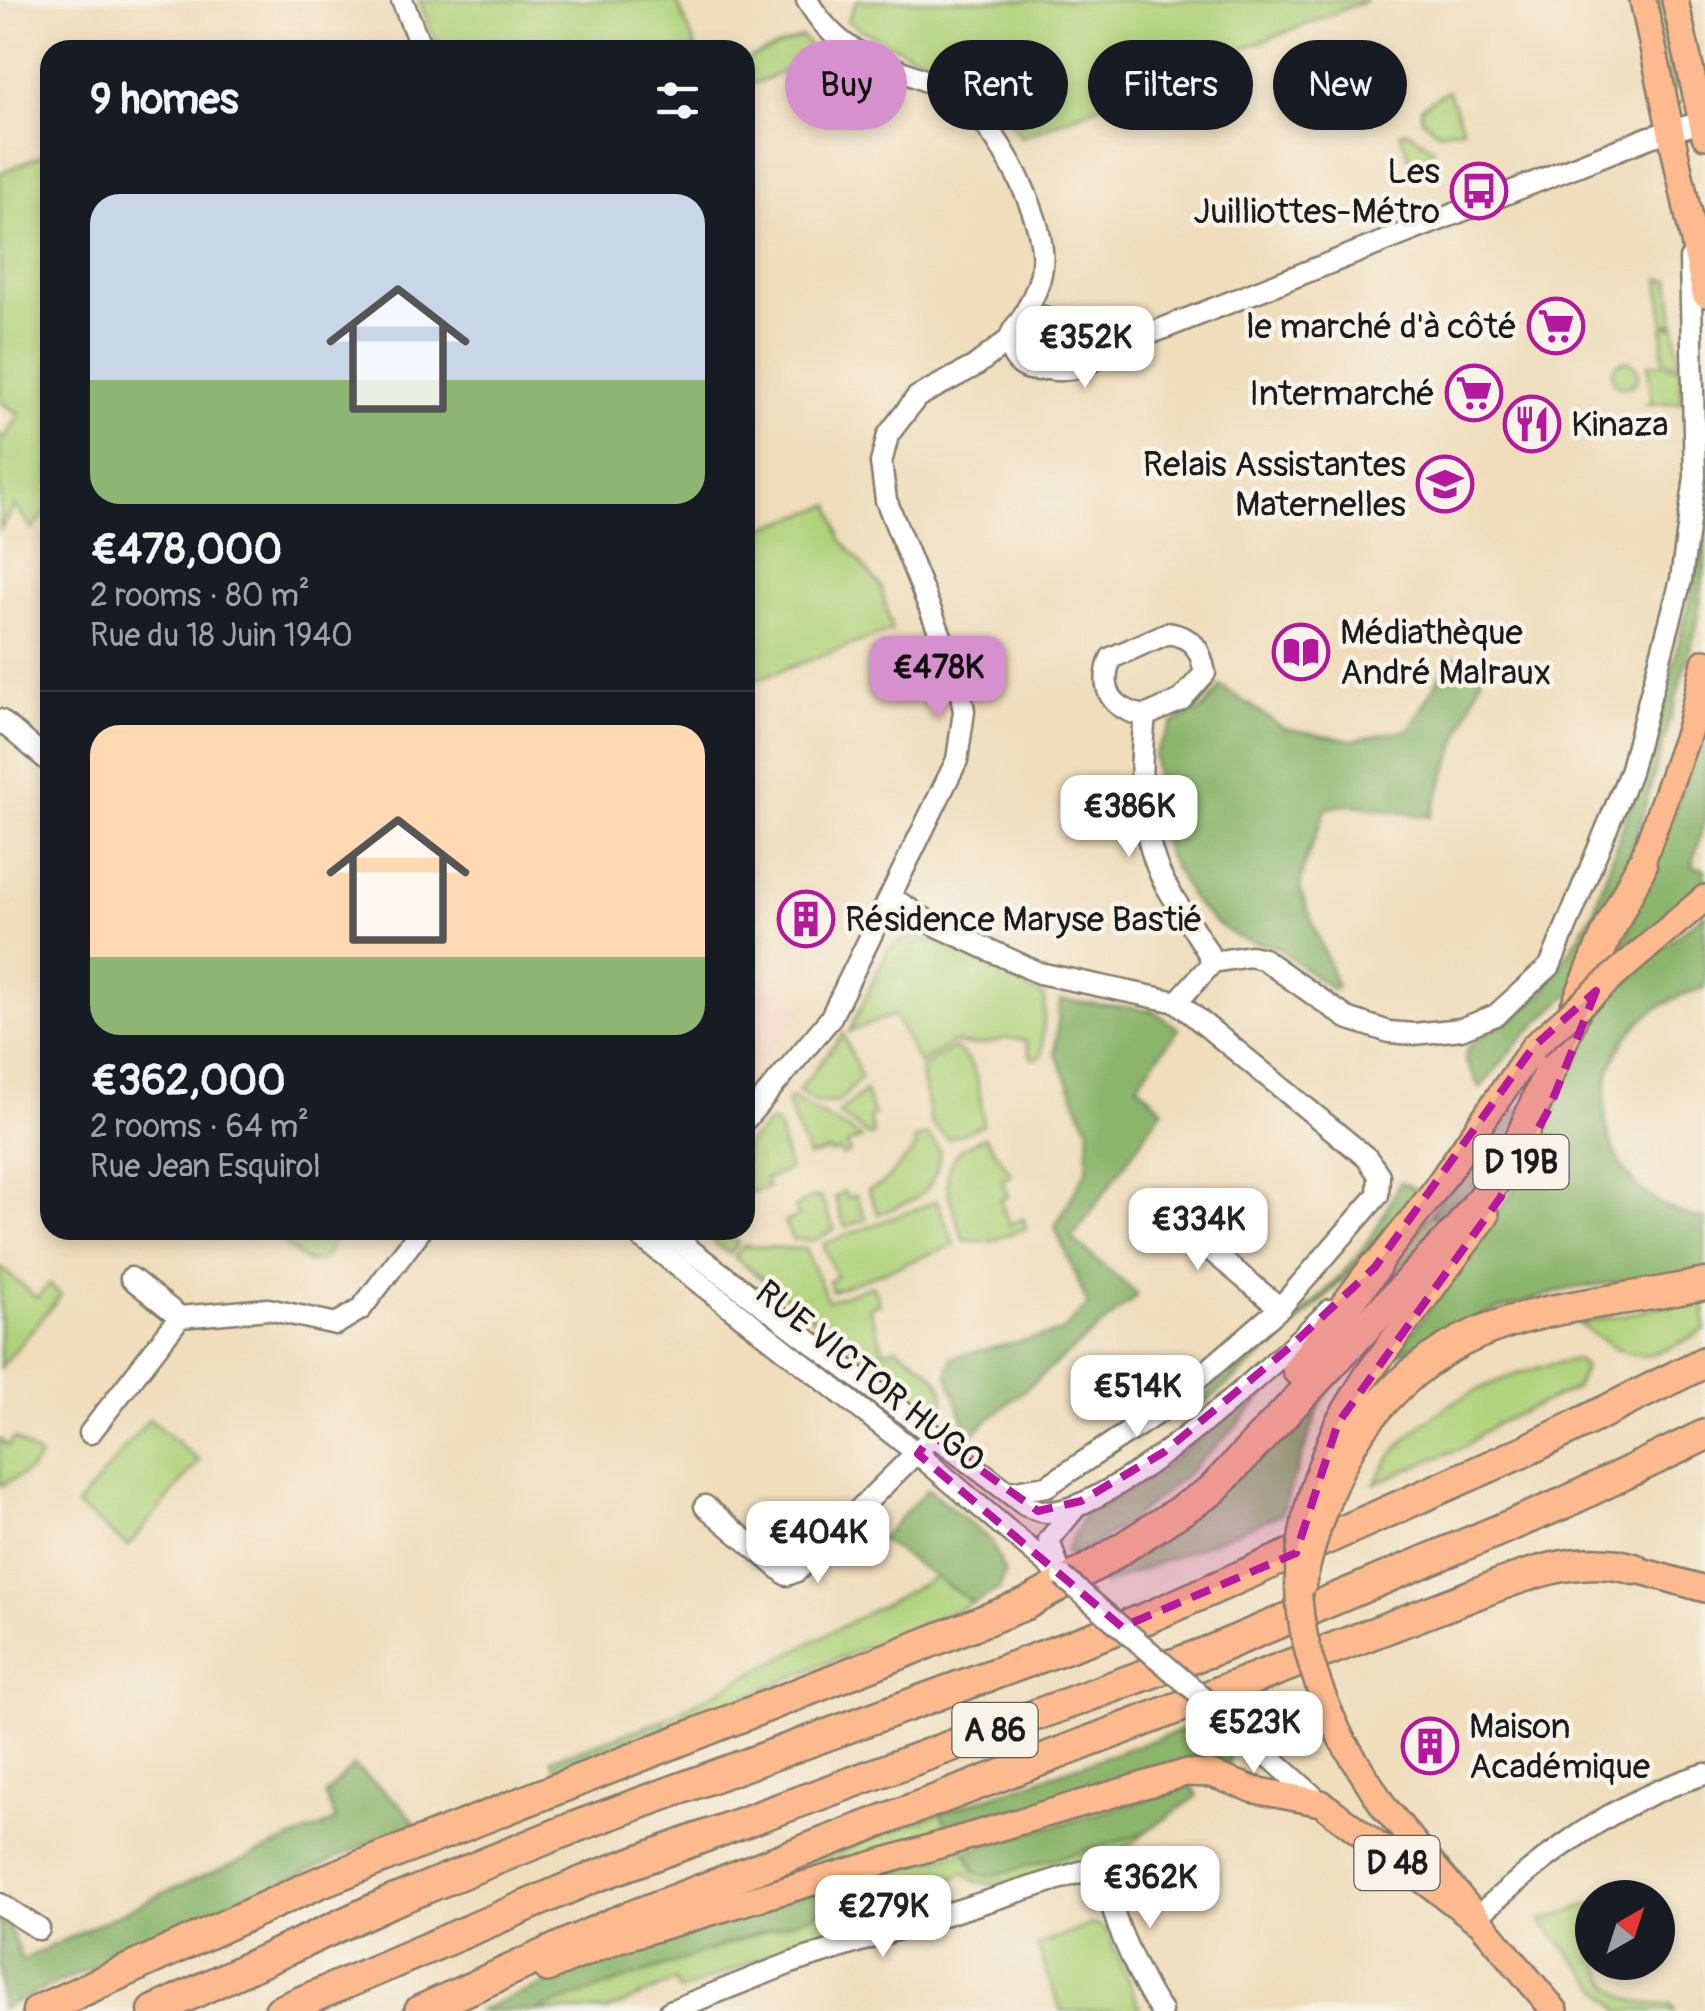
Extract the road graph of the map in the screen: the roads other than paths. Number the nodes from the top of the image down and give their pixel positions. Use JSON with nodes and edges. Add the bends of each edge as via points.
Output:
{"nodes":[{"id":1,"x":402,"y":0,"type":"edge"},
{"id":2,"x":807,"y":0,"type":"edge"},
{"id":3,"x":1643,"y":0,"type":"edge"},
{"id":4,"x":1675,"y":0,"type":"edge"},
{"id":5,"x":418,"y":40,"type":"edge"},
{"id":6,"x":1704,"y":129,"type":"edge"},
{"id":7,"x":1670,"y":133,"type":"junction"},
{"id":8,"x":1690,"y":222,"type":"junction"},
{"id":9,"x":1039,"y":288,"type":"junction"},
{"id":10,"x":1705,"y":294,"type":"edge"},
{"id":11,"x":1048,"y":319,"type":"junction"},
{"id":12,"x":1015,"y":330,"type":"junction"},
{"id":13,"x":1063,"y":336,"type":"junction"},
{"id":14,"x":1111,"y":349,"type":"junction"},
{"id":15,"x":1021,"y":365,"type":"junction"},
{"id":16,"x":975,"y":366,"type":"junction"},
{"id":17,"x":1046,"y":368,"type":"junction"},
{"id":18,"x":1705,"y":662,"type":"edge"},
{"id":19,"x":1145,"y":716,"type":"junction"},
{"id":20,"x":0,"y":720,"type":"edge"},
{"id":21,"x":40,"y":754,"type":"edge"},
{"id":22,"x":1641,"y":866,"type":"junction"},
{"id":23,"x":892,"y":898,"type":"junction"},
{"id":24,"x":1705,"y":898,"type":"edge"},
{"id":25,"x":1213,"y":962,"type":"junction"},
{"id":26,"x":1177,"y":1002,"type":"junction"},
{"id":27,"x":755,"y":1109,"type":"edge"},
{"id":28,"x":1148,"y":1198,"type":"dead end"},
{"id":29,"x":413,"y":1240,"type":"edge"},
{"id":30,"x":658,"y":1240,"type":"edge"},
{"id":31,"x":659,"y":1240,"type":"edge"},
{"id":32,"x":1374,"y":1268,"type":"junction"},
{"id":33,"x":131,"y":1278,"type":"dead end"},
{"id":34,"x":1705,"y":1284,"type":"edge"},
{"id":35,"x":1280,"y":1308,"type":"junction"},
{"id":36,"x":180,"y":1317,"type":"junction"},
{"id":37,"x":1705,"y":1362,"type":"edge"},
{"id":38,"x":1346,"y":1430,"type":"junction"},
{"id":39,"x":90,"y":1432,"type":"dead end"},
{"id":40,"x":932,"y":1435,"type":"junction"},
{"id":41,"x":1705,"y":1436,"type":"edge"},
{"id":42,"x":918,"y":1454,"type":"junction"},
{"id":43,"x":1009,"y":1492,"type":"junction"},
{"id":44,"x":1081,"y":1502,"type":"junction"},
{"id":45,"x":705,"y":1506,"type":"dead end"},
{"id":46,"x":1172,"y":1516,"type":"junction"},
{"id":47,"x":1634,"y":1569,"type":"joint"},
{"id":48,"x":1064,"y":1576,"type":"junction"},
{"id":49,"x":1300,"y":1584,"type":"joint"},
{"id":50,"x":1705,"y":1588,"type":"edge"},
{"id":51,"x":1705,"y":1774,"type":"edge"},
{"id":52,"x":1321,"y":1802,"type":"junction"},
{"id":53,"x":0,"y":1904,"type":"edge"},
{"id":54,"x":1475,"y":1920,"type":"junction"},
{"id":55,"x":40,"y":1929,"type":"dead end"},
{"id":56,"x":494,"y":1978,"type":"junction"},
{"id":57,"x":38,"y":2011,"type":"edge"},
{"id":58,"x":154,"y":2011,"type":"edge"},
{"id":59,"x":280,"y":2011,"type":"edge"},
{"id":60,"x":420,"y":2011,"type":"edge"},
{"id":61,"x":670,"y":2011,"type":"edge"},
{"id":62,"x":1161,"y":2011,"type":"edge"},
{"id":63,"x":1556,"y":2011,"type":"edge"}],
"edges":[{"from":1,"to":5,"type":"street"},
{"from":2,"to":9,"type":"street","via":[[851,52],[948,92],[977,114],[1028,203],[1042,250]]},
{"from":3,"to":7,"type":"main road"},
{"from":4,"to":6,"type":"main road"},
{"from":6,"to":7,"type":"street"},
{"from":7,"to":8,"type":"main road"},
{"from":7,"to":14,"type":"street"},
{"from":8,"to":10,"type":"main road"},
{"from":8,"to":25,"type":"street","via":[[1696,477],[1680,580],[1630,772],[1550,966],[1496,1015],[1461,1029],[1414,1034],[1347,1018],[1262,959]]},
{"from":9,"to":11,"type":"street"},
{"from":9,"to":12,"type":"street"},
{"from":11,"to":12,"type":"street","via":[[1034,316]]},
{"from":11,"to":13,"type":"street"},
{"from":12,"to":15,"type":"street","via":[[1012,353]]},
{"from":12,"to":16,"type":"street"},
{"from":13,"to":14,"type":"street"},
{"from":13,"to":17,"type":"street","via":[[1059,359]]},
{"from":14,"to":17,"type":"street","via":[[1062,372]]},
{"from":15,"to":16,"type":"street"},
{"from":15,"to":17,"type":"street"},
{"from":16,"to":23,"type":"street","via":[[917,397],[888,435],[881,462],[886,500],[958,678],[964,711],[950,778]]},
{"from":18,"to":22,"type":"main road","number":"D 19B","via":[[1689,730]]},
{"from":19,"to":19,"type":"street","via":[[1181,700],[1205,673],[1200,650],[1188,637],[1168,632],[1111,658],[1107,694],[1118,707]]},
{"from":19,"to":25,"type":"street","via":[[1140,781],[1150,846]]},
{"from":20,"to":21,"type":"street"},
{"from":22,"to":38,"type":"main road","number":"D 19B","via":[[1536,1135],[1500,1198],[1367,1374]]},
{"from":22,"to":46,"type":"highway","via":[[1540,1102],[1490,1190],[1262,1439],[1211,1491]]},
{"from":23,"to":26,"type":"street","via":[[1039,973]]},
{"from":23,"to":27,"type":"street","via":[[822,1032]]},
{"from":24,"to":32,"type":"main road","bridge":true,"via":[[1534,1046]]},
{"from":25,"to":26,"type":"street"},
{"from":26,"to":35,"type":"street","via":[[1367,1158],[1379,1176],[1378,1195]]},
{"from":28,"to":35,"type":"street"},
{"from":29,"to":36,"type":"street","via":[[361,1309],[336,1324],[268,1308]]},
{"from":30,"to":42,"type":"street","name":"RUE VICTOR HUGO","number":"D 48"},
{"from":31,"to":40,"type":"street","name":"RUE VICTOR HUGO","number":"D 48"},
{"from":32,"to":44,"type":"street","via":[[1215,1414]]},
{"from":32,"to":46,"type":"highway","via":[[1319,1345]]},
{"from":33,"to":36,"type":"street"},
{"from":34,"to":38,"type":"highway","via":[[1556,1308],[1470,1334]]},
{"from":35,"to":43,"type":"street","via":[[1162,1410],[1047,1486]]},
{"from":36,"to":39,"type":"street"},
{"from":37,"to":58,"type":"highway","number":"A 86","via":[[1527,1450],[1147,1618],[575,1827],[388,1903]]},
{"from":38,"to":49,"type":"highway","bridge":true},
{"from":40,"to":42,"type":"street"},
{"from":40,"to":43,"type":"street","name":"RUE VICTOR HUGO"},
{"from":41,"to":59,"type":"highway","number":"A 86","via":[[1213,1650],[594,1877]]},
{"from":42,"to":45,"type":"street","via":[[787,1575]]},
{"from":42,"to":48,"type":"street","name":"RUE VICTOR HUGO","number":"D 48"},
{"from":43,"to":44,"type":"street","name":"RUE VICTOR HUGO","via":[[1025,1506],[1048,1512]]},
{"from":44,"to":48,"type":"street","via":[[1049,1540]]},
{"from":46,"to":57,"type":"highway","via":[[1026,1604],[335,1876]]},
{"from":47,"to":50,"type":"main road"},
{"from":47,"to":56,"type":"highway","via":[[1615,1563],[1565,1566],[1470,1597],[614,1923]]},
{"from":48,"to":52,"type":"street","number":"D 48","bridge":true},
{"from":49,"to":54,"type":"main road","bridge":true,"via":[[1314,1683],[1342,1740],[1384,1806]]},
{"from":51,"to":54,"type":"street","via":[[1588,1826]]},
{"from":52,"to":54,"type":"main road","number":"D 48"},
{"from":52,"to":56,"type":"main road","via":[[1186,1773],[619,1939],[524,1978]]},
{"from":53,"to":55,"type":"street"},
{"from":54,"to":63,"type":"main road"},
{"from":56,"to":60,"type":"highway"},
{"from":61,"to":62,"type":"street","via":[[791,1963],[1096,1867],[1110,1871],[1116,1886],[1112,1903],[1148,1995]]}]}
